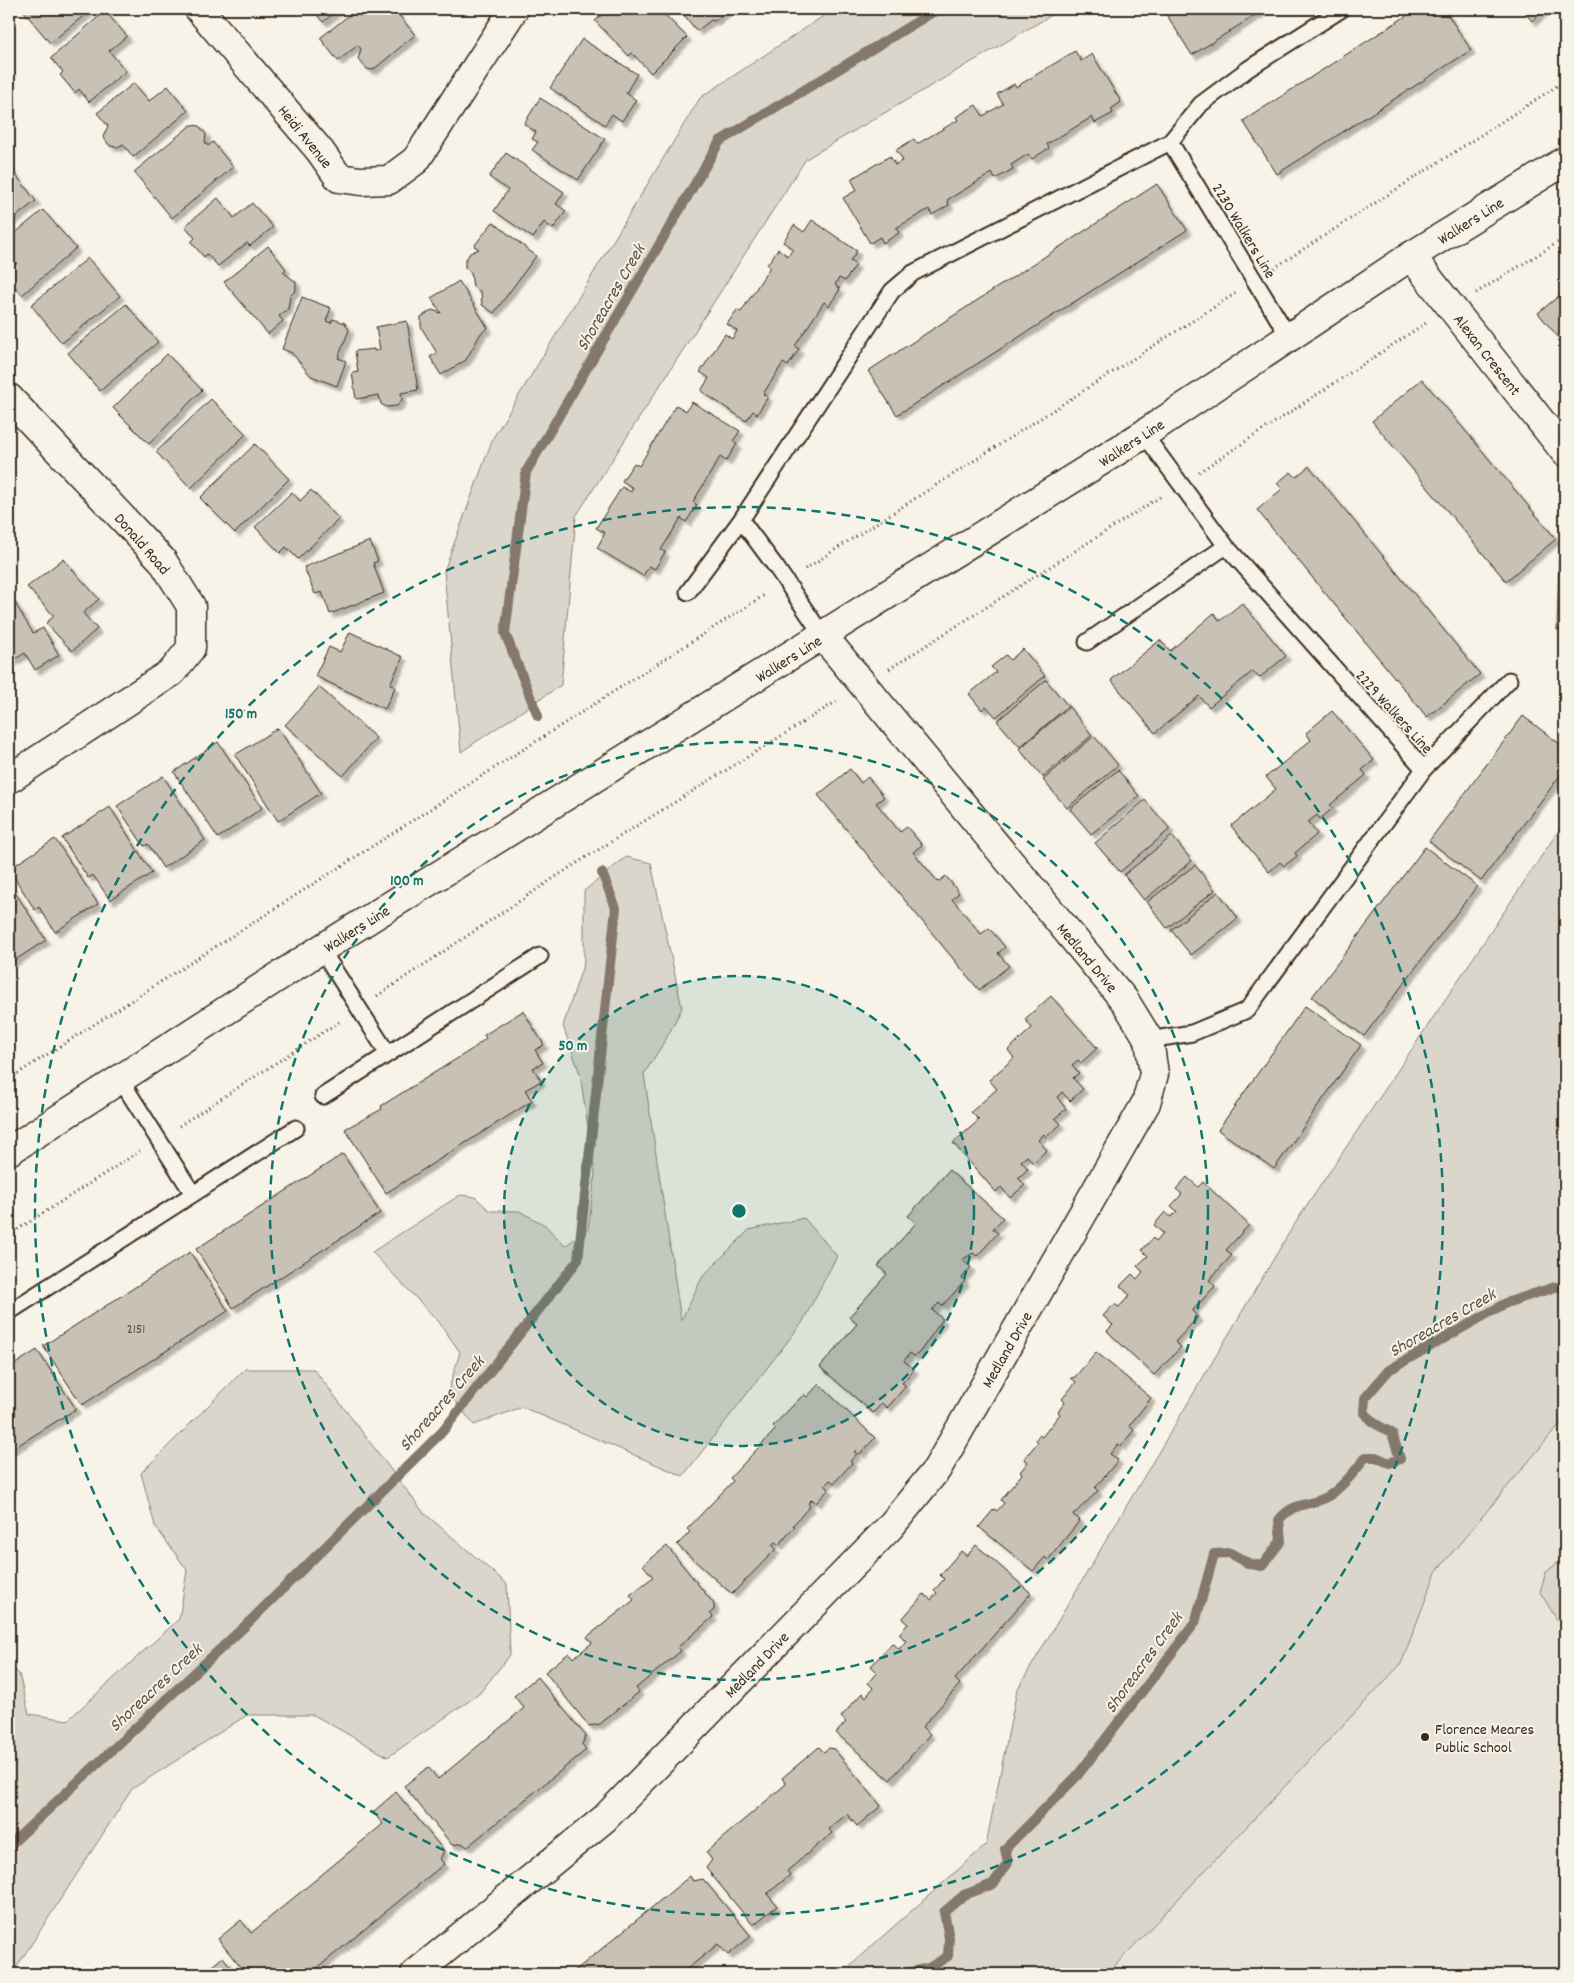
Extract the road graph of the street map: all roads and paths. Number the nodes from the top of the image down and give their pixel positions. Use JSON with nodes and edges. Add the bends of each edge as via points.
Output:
{"nodes":[{"id":1,"x":199,"y":9,"type":"edge"},
{"id":2,"x":514,"y":9,"type":"edge"},
{"id":3,"x":1342,"y":9,"type":"edge"},
{"id":4,"x":1170,"y":142,"type":"junction"},
{"id":5,"x":1565,"y":161,"type":"edge"},
{"id":6,"x":1565,"y":238,"type":"edge"},
{"id":7,"x":1411,"y":256,"type":"junction"},
{"id":8,"x":1451,"y":306,"type":"junction"},
{"id":9,"x":1289,"y":337,"type":"junction"},
{"id":10,"x":9,"y":398,"type":"edge"},
{"id":11,"x":1144,"y":434,"type":"junction"},
{"id":12,"x":1565,"y":452,"type":"edge"},
{"id":13,"x":1181,"y":484,"type":"junction"},
{"id":14,"x":741,"y":520,"type":"junction"},
{"id":15,"x":1226,"y":546,"type":"junction"},
{"id":16,"x":688,"y":592,"type":"dead end"},
{"id":17,"x":823,"y":636,"type":"junction"},
{"id":18,"x":1087,"y":642,"type":"dead end"},
{"id":19,"x":1509,"y":680,"type":"dead end"},
{"id":20,"x":863,"y":685,"type":"junction"},
{"id":21,"x":1424,"y":769,"type":"junction"},
{"id":22,"x":9,"y":779,"type":"edge"},
{"id":23,"x":321,"y":949,"type":"junction"},
{"id":24,"x":540,"y":956,"type":"dead end"},
{"id":25,"x":359,"y":1009,"type":"junction"},
{"id":26,"x":1149,"y":1040,"type":"junction"},
{"id":27,"x":388,"y":1054,"type":"junction"},
{"id":28,"x":120,"y":1079,"type":"junction"},
{"id":29,"x":323,"y":1096,"type":"dead end"},
{"id":30,"x":296,"y":1128,"type":"dead end"},
{"id":31,"x":158,"y":1140,"type":"junction"},
{"id":32,"x":9,"y":1151,"type":"edge"},
{"id":33,"x":193,"y":1194,"type":"junction"},
{"id":34,"x":9,"y":1235,"type":"edge"},
{"id":35,"x":9,"y":1312,"type":"edge"},
{"id":36,"x":415,"y":1974,"type":"edge"}],
"edges":[{"from":1,"to":2,"type":"street","name":"Heidi Avenue","via":[[320,151],[339,178],[361,181],[390,180],[416,160]]},
{"from":3,"to":4,"type":"lane","via":[[1248,68],[1201,104]]},
{"from":4,"to":9,"type":"lane","name":"2230 Walkers Line"},
{"from":4,"to":14,"type":"lane","via":[[913,273],[892,291]]},
{"from":5,"to":7,"type":"street","name":"Walkers Line"},
{"from":6,"to":8,"type":"path"},
{"from":7,"to":8,"type":"street","name":"Alexan Crescent"},
{"from":7,"to":9,"type":"street","name":"Walkers Line"},
{"from":8,"to":12,"type":"street","name":"Alexan Crescent"},
{"from":8,"to":13,"type":"path"},
{"from":9,"to":11,"type":"street","name":"Walkers Line"},
{"from":10,"to":22,"type":"street","name":"Donald Road","via":[[162,560],[191,606],[191,648],[172,672]]},
{"from":11,"to":13,"type":"lane","name":"2229 Walkers Line"},
{"from":11,"to":17,"type":"street","name":"Walkers Line"},
{"from":13,"to":15,"type":"lane","name":"2229 Walkers Line"},
{"from":13,"to":20,"type":"path"},
{"from":14,"to":16,"type":"lane"},
{"from":14,"to":17,"type":"lane"},
{"from":15,"to":18,"type":"lane"},
{"from":15,"to":21,"type":"lane","name":"2229 Walkers Line"},
{"from":17,"to":20,"type":"street","name":"Medland Drive"},
{"from":17,"to":23,"type":"street","name":"Walkers Line"},
{"from":19,"to":21,"type":"lane"},
{"from":20,"to":25,"type":"path","via":[[569,868]]},
{"from":20,"to":26,"type":"street","name":"Medland Drive","via":[[1125,1001]]},
{"from":21,"to":26,"type":"lane","name":"2229 Walkers Line","via":[[1247,1010],[1192,1033]]},
{"from":23,"to":25,"type":"lane"},
{"from":23,"to":28,"type":"street","name":"Walkers Line"},
{"from":24,"to":27,"type":"lane"},
{"from":25,"to":27,"type":"lane"},
{"from":25,"to":31,"type":"path"},
{"from":26,"to":36,"type":"street","name":"Medland Drive","via":[[1154,1074],[1146,1103],[937,1469],[890,1527],[604,1819]]},
{"from":27,"to":29,"type":"lane"},
{"from":28,"to":31,"type":"lane"},
{"from":28,"to":32,"type":"street","name":"Walkers Line"},
{"from":30,"to":33,"type":"lane"},
{"from":31,"to":33,"type":"lane"},
{"from":31,"to":34,"type":"path"},
{"from":33,"to":35,"type":"lane"}]}
